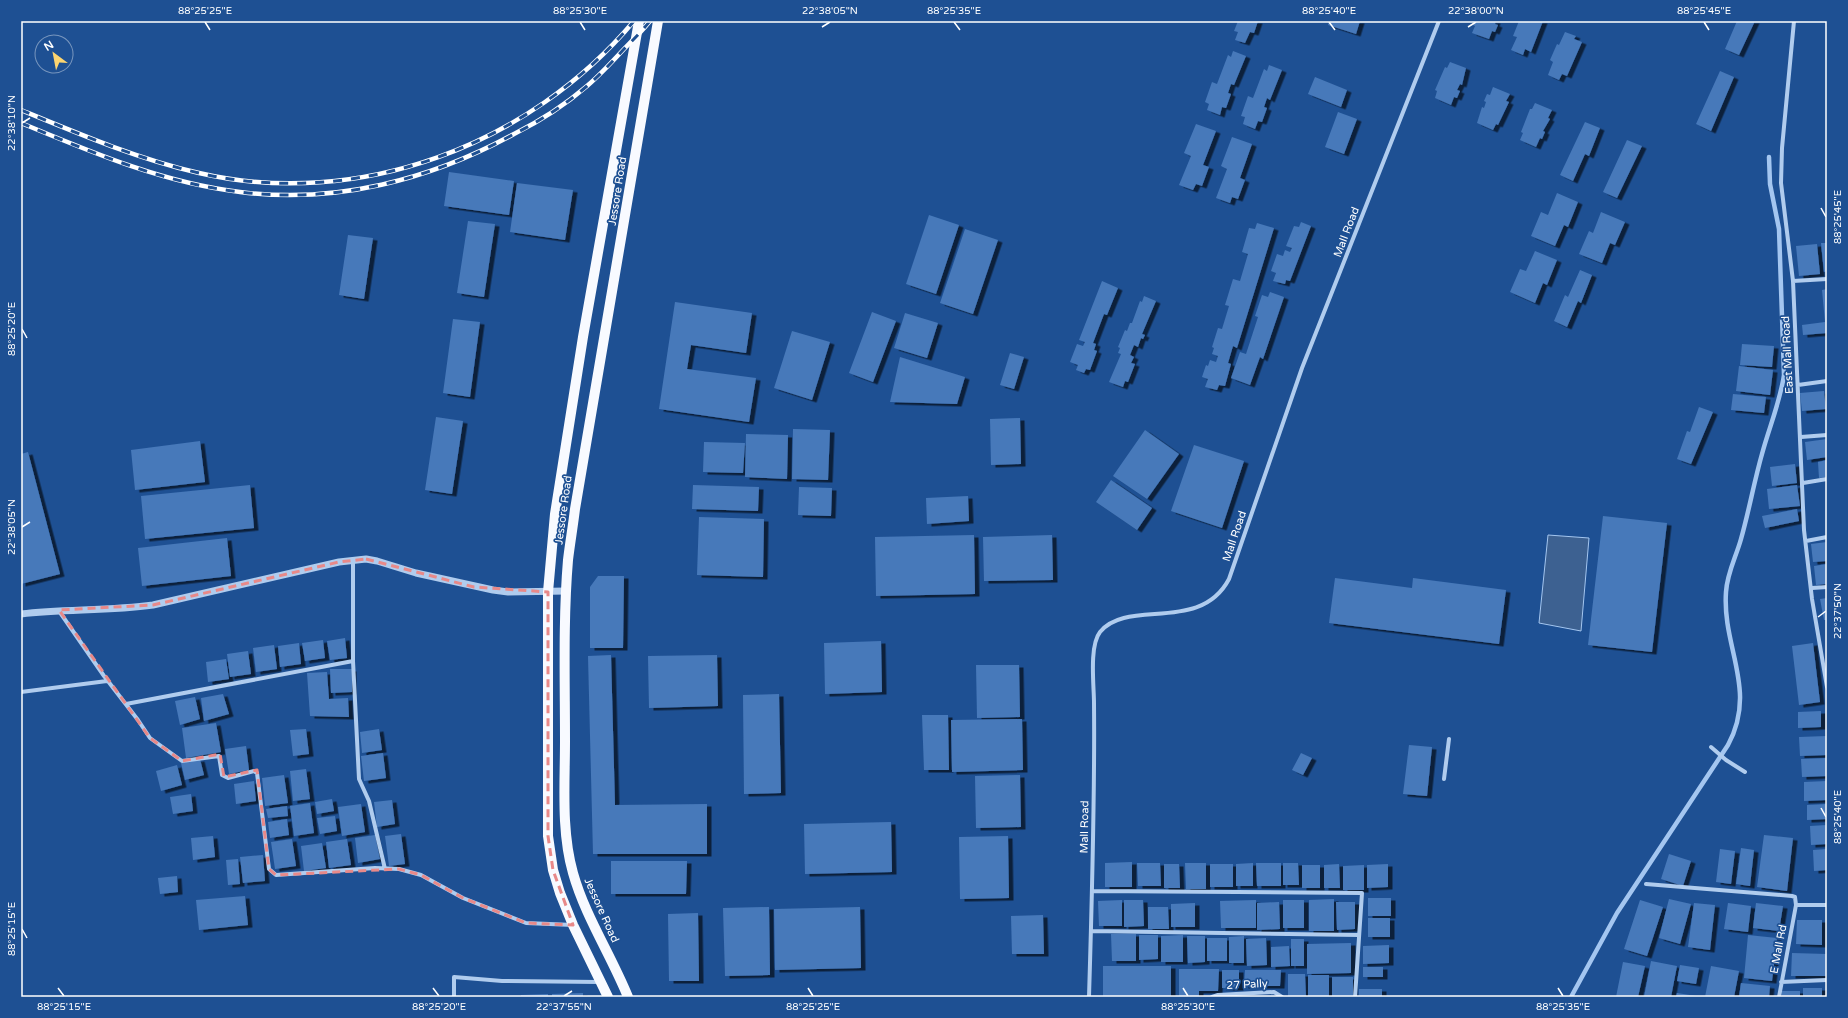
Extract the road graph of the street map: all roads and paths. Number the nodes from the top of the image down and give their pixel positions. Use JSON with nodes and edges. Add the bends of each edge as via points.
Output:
{"nodes":[{"id":1,"x":639,"y":21,"type":"edge"},
{"id":2,"x":658,"y":21,"type":"edge"},
{"id":3,"x":1439,"y":21,"type":"edge"},
{"id":4,"x":1794,"y":21,"type":"edge"},
{"id":5,"x":1827,"y":279,"type":"edge"},
{"id":6,"x":1793,"y":281,"type":"junction"},
{"id":7,"x":1827,"y":381,"type":"edge"},
{"id":8,"x":1798,"y":384,"type":"junction"},
{"id":9,"x":1827,"y":435,"type":"edge"},
{"id":10,"x":1801,"y":436,"type":"junction"},
{"id":11,"x":1827,"y":479,"type":"edge"},
{"id":12,"x":1803,"y":483,"type":"junction"},
{"id":13,"x":1827,"y":537,"type":"edge"},
{"id":14,"x":1806,"y":541,"type":"junction"},
{"id":15,"x":354,"y":560,"type":"junction"},
{"id":16,"x":1827,"y":587,"type":"edge"},
{"id":17,"x":1812,"y":588,"type":"junction"},
{"id":18,"x":566,"y":591,"type":"junction"},
{"id":19,"x":548,"y":592,"type":"junction"},
{"id":20,"x":59,"y":610,"type":"junction"},
{"id":21,"x":21,"y":614,"type":"edge"},
{"id":22,"x":353,"y":661,"type":"junction"},
{"id":23,"x":107,"y":681,"type":"junction"},
{"id":24,"x":1827,"y":687,"type":"edge"},
{"id":25,"x":21,"y":692,"type":"edge"},
{"id":26,"x":126,"y":704,"type":"junction"},
{"id":27,"x":1449,"y":740,"type":"dead end"},
{"id":28,"x":1711,"y":747,"type":"dead end"},
{"id":29,"x":1745,"y":772,"type":"dead end"},
{"id":30,"x":1444,"y":779,"type":"dead end"},
{"id":31,"x":385,"y":869,"type":"junction"},
{"id":32,"x":1646,"y":884,"type":"dead end"},
{"id":33,"x":1092,"y":891,"type":"junction"},
{"id":34,"x":1827,"y":904,"type":"edge"},
{"id":35,"x":1796,"y":905,"type":"junction"},
{"id":36,"x":573,"y":925,"type":"junction"},
{"id":37,"x":1091,"y":931,"type":"junction"},
{"id":38,"x":1359,"y":935,"type":"junction"},
{"id":39,"x":1827,"y":980,"type":"edge"},
{"id":40,"x":602,"y":982,"type":"junction"},
{"id":41,"x":1781,"y":982,"type":"junction"},
{"id":42,"x":454,"y":997,"type":"edge"},
{"id":43,"x":608,"y":997,"type":"edge"},
{"id":44,"x":628,"y":997,"type":"edge"},
{"id":45,"x":1089,"y":997,"type":"edge"},
{"id":46,"x":1212,"y":997,"type":"edge"},
{"id":47,"x":1282,"y":997,"type":"edge"},
{"id":48,"x":1355,"y":997,"type":"edge"},
{"id":49,"x":1779,"y":997,"type":"edge"}],
"edges":[{"from":1,"to":19,"type":"main road","name":"Jessore Road","via":[[583,337],[555,514]]},
{"from":2,"to":18,"type":"main road","name":"Jessore Road","via":[[576,502]]},
{"from":3,"to":33,"type":"street","name":"Mall Road","via":[[1302,368],[1224,588],[1195,608],[1127,618],[1106,626],[1097,638],[1094,658]]},
{"from":4,"to":6,"type":"street","name":"East Mall Road","via":[[1781,166]]},
{"from":5,"to":6,"type":"street"},
{"from":6,"to":8,"type":"street","name":"East Mall Road"},
{"from":7,"to":8,"type":"street"},
{"from":8,"to":10,"type":"street","name":"East Mall Road"},
{"from":9,"to":10,"type":"street"},
{"from":10,"to":12,"type":"street","name":"East Mall Road"},
{"from":11,"to":12,"type":"street"},
{"from":12,"to":14,"type":"street","name":"East Mall Road"},
{"from":13,"to":14,"type":"street"},
{"from":14,"to":17,"type":"street","name":"East Mall Road"},
{"from":15,"to":19,"type":"street","via":[[377,561],[493,590]]},
{"from":15,"to":20,"type":"street","via":[[153,605]]},
{"from":15,"to":22,"type":"street"},
{"from":16,"to":17,"type":"street"},
{"from":17,"to":24,"type":"street","name":"East Mall Road"},
{"from":18,"to":19,"type":"street"},
{"from":18,"to":44,"type":"main road","name":"Jessore Road","via":[[565,823],[568,849],[580,894]]},
{"from":19,"to":36,"type":"main road","name":"Jessore Road","via":[[548,836],[553,870]]},
{"from":20,"to":21,"type":"street"},
{"from":20,"to":23,"type":"street"},
{"from":22,"to":26,"type":"street"},
{"from":22,"to":31,"type":"street","via":[[359,779],[369,800]]},
{"from":23,"to":25,"type":"street"},
{"from":23,"to":26,"type":"street"},
{"from":26,"to":31,"type":"street","via":[[150,738],[182,761],[216,755],[220,758],[224,777],[254,771],[258,773],[271,872],[276,875]]},
{"from":27,"to":30,"type":"street"},
{"from":28,"to":29,"type":"street"},
{"from":31,"to":36,"type":"street","via":[[399,869],[421,875],[463,898],[526,923]]},
{"from":32,"to":35,"type":"street","via":[[1792,896],[1796,900]]},
{"from":33,"to":37,"type":"street","name":"Mall Road"},
{"from":33,"to":38,"type":"street","via":[[1362,894]]},
{"from":34,"to":35,"type":"street"},
{"from":35,"to":41,"type":"street","name":"E Mall Rd"},
{"from":36,"to":40,"type":"main road","name":"Jessore Road"},
{"from":37,"to":38,"type":"street"},
{"from":37,"to":45,"type":"street","name":"Mall Road"},
{"from":38,"to":48,"type":"street"},
{"from":39,"to":41,"type":"street"},
{"from":40,"to":42,"type":"street","via":[[502,981],[454,977]]},
{"from":40,"to":43,"type":"main road","name":"Jessore Road"},
{"from":41,"to":49,"type":"street","name":"E Mall Rd"},
{"from":46,"to":47,"type":"street","name":"27 Pally","via":[[1269,992],[1278,993]]}]}
